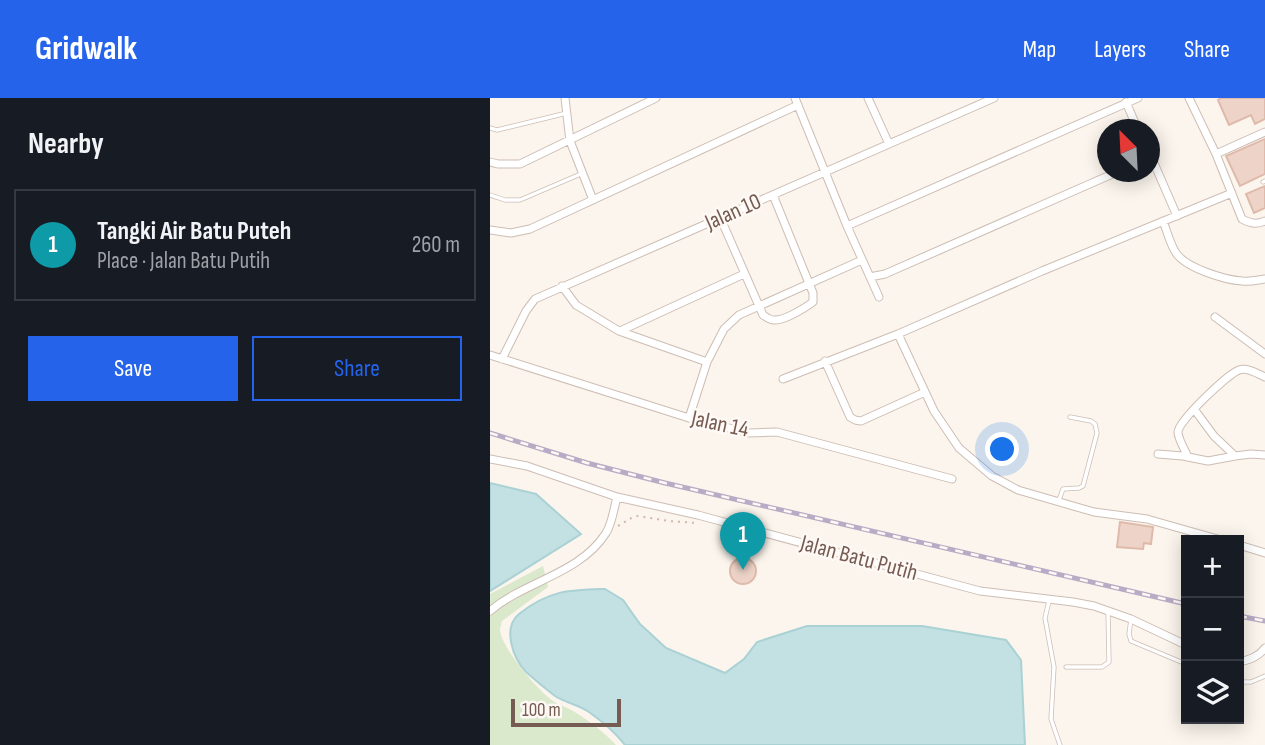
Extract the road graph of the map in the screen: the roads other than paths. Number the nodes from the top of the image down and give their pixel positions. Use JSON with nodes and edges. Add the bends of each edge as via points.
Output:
{"nodes":[{"id":1,"x":565,"y":98,"type":"edge"},
{"id":2,"x":630,"y":98,"type":"edge"},
{"id":3,"x":656,"y":98,"type":"edge"},
{"id":4,"x":868,"y":98,"type":"edge"},
{"id":5,"x":994,"y":98,"type":"edge"},
{"id":6,"x":1138,"y":98,"type":"edge"},
{"id":7,"x":1189,"y":98,"type":"edge"},
{"id":8,"x":797,"y":102,"type":"edge"},
{"id":9,"x":1126,"y":102,"type":"junction"},
{"id":10,"x":631,"y":109,"type":"junction"},
{"id":11,"x":567,"y":113,"type":"junction"},
{"id":12,"x":1133,"y":119,"type":"edge"},
{"id":13,"x":490,"y":128,"type":"edge"},
{"id":14,"x":1265,"y":132,"type":"edge"},
{"id":15,"x":570,"y":141,"type":"junction"},
{"id":16,"x":889,"y":144,"type":"junction"},
{"id":17,"x":1216,"y":154,"type":"junction"},
{"id":18,"x":490,"y":162,"type":"edge"},
{"id":19,"x":825,"y":172,"type":"junction"},
{"id":20,"x":583,"y":173,"type":"junction"},
{"id":21,"x":1160,"y":178,"type":"edge"},
{"id":22,"x":1097,"y":181,"type":"edge"},
{"id":23,"x":1232,"y":193,"type":"junction"},
{"id":24,"x":773,"y":194,"type":"junction"},
{"id":25,"x":490,"y":195,"type":"edge"},
{"id":26,"x":593,"y":200,"type":"junction"},
{"id":27,"x":1177,"y":216,"type":"junction"},
{"id":28,"x":720,"y":217,"type":"junction"},
{"id":29,"x":1163,"y":221,"type":"junction"},
{"id":30,"x":1265,"y":221,"type":"edge"},
{"id":31,"x":847,"y":226,"type":"junction"},
{"id":32,"x":490,"y":230,"type":"edge"},
{"id":33,"x":862,"y":260,"type":"junction"},
{"id":34,"x":744,"y":274,"type":"junction"},
{"id":35,"x":870,"y":277,"type":"junction"},
{"id":36,"x":1265,"y":279,"type":"edge"},
{"id":37,"x":810,"y":283,"type":"junction"},
{"id":38,"x":562,"y":286,"type":"junction"},
{"id":39,"x":879,"y":297,"type":"dead end"},
{"id":40,"x":758,"y":306,"type":"junction"},
{"id":41,"x":1215,"y":317,"type":"dead end"},
{"id":42,"x":619,"y":331,"type":"junction"},
{"id":43,"x":898,"y":334,"type":"junction"},
{"id":44,"x":1265,"y":354,"type":"edge"},
{"id":45,"x":490,"y":355,"type":"edge"},
{"id":46,"x":502,"y":359,"type":"junction"},
{"id":47,"x":825,"y":361,"type":"junction"},
{"id":48,"x":707,"y":362,"type":"junction"},
{"id":49,"x":1265,"y":377,"type":"edge"},
{"id":50,"x":783,"y":379,"type":"dead end"},
{"id":51,"x":925,"y":392,"type":"junction"},
{"id":52,"x":1194,"y":409,"type":"junction"},
{"id":53,"x":1070,"y":417,"type":"dead end"},
{"id":54,"x":689,"y":418,"type":"junction"},
{"id":55,"x":1158,"y":454,"type":"dead end"},
{"id":56,"x":1265,"y":455,"type":"edge"},
{"id":57,"x":1235,"y":456,"type":"junction"},
{"id":58,"x":1188,"y":457,"type":"junction"},
{"id":59,"x":490,"y":459,"type":"edge"},
{"id":60,"x":952,"y":479,"type":"dead end"},
{"id":61,"x":617,"y":497,"type":"junction"},
{"id":62,"x":1058,"y":502,"type":"junction"},
{"id":63,"x":1203,"y":535,"type":"edge"},
{"id":64,"x":1244,"y":547,"type":"edge"},
{"id":65,"x":1265,"y":553,"type":"edge"},
{"id":66,"x":1050,"y":599,"type":"junction"},
{"id":67,"x":490,"y":611,"type":"edge"},
{"id":68,"x":1108,"y":611,"type":"junction"},
{"id":69,"x":1131,"y":619,"type":"junction"},
{"id":70,"x":1181,"y":643,"type":"edge"},
{"id":71,"x":1265,"y":648,"type":"edge"},
{"id":72,"x":1244,"y":661,"type":"edge"},
{"id":73,"x":1181,"y":662,"type":"edge"},
{"id":74,"x":1066,"y":667,"type":"dead end"},
{"id":75,"x":1265,"y":676,"type":"edge"},
{"id":76,"x":1244,"y":682,"type":"edge"},
{"id":77,"x":1060,"y":745,"type":"edge"}],
"edges":[{"from":1,"to":11,"type":"street"},
{"from":2,"to":10,"type":"street"},
{"from":3,"to":10,"type":"street"},
{"from":4,"to":16,"type":"street"},
{"from":5,"to":16,"type":"street","name":"Jalan 10"},
{"from":6,"to":9,"type":"street"},
{"from":7,"to":17,"type":"street"},
{"from":8,"to":19,"type":"street"},
{"from":8,"to":26,"type":"street"},
{"from":9,"to":12,"type":"street"},
{"from":9,"to":31,"type":"street"},
{"from":10,"to":15,"type":"street"},
{"from":11,"to":13,"type":"lane"},
{"from":11,"to":15,"type":"street"},
{"from":14,"to":17,"type":"street"},
{"from":15,"to":18,"type":"street","via":[[520,164]]},
{"from":15,"to":20,"type":"street"},
{"from":16,"to":19,"type":"street","name":"Jalan 10"},
{"from":17,"to":23,"type":"street"},
{"from":19,"to":24,"type":"street","name":"Jalan 10"},
{"from":19,"to":31,"type":"street"},
{"from":20,"to":25,"type":"lane","via":[[520,200]]},
{"from":20,"to":26,"type":"street"},
{"from":21,"to":27,"type":"street"},
{"from":22,"to":35,"type":"street"},
{"from":23,"to":27,"type":"street"},
{"from":23,"to":30,"type":"street","via":[[1242,219]]},
{"from":24,"to":28,"type":"street","name":"Jalan 10"},
{"from":24,"to":37,"type":"street"},
{"from":26,"to":32,"type":"street","via":[[530,229],[511,233]]},
{"from":27,"to":29,"type":"street"},
{"from":28,"to":34,"type":"street"},
{"from":28,"to":38,"type":"street","name":"Jalan 10"},
{"from":29,"to":36,"type":"street","via":[[1175,252],[1184,261],[1232,280]]},
{"from":29,"to":43,"type":"street"},
{"from":31,"to":33,"type":"street"},
{"from":33,"to":35,"type":"street"},
{"from":33,"to":37,"type":"street"},
{"from":34,"to":40,"type":"street"},
{"from":34,"to":42,"type":"street"},
{"from":35,"to":39,"type":"street"},
{"from":37,"to":40,"type":"street"},
{"from":37,"to":40,"type":"street","via":[[813,302],[792,314],[772,320]]},
{"from":38,"to":42,"type":"street","via":[[576,305]]},
{"from":38,"to":46,"type":"street","name":"Jalan 10","via":[[535,299]]},
{"from":40,"to":48,"type":"street","via":[[724,329]]},
{"from":41,"to":44,"type":"street"},
{"from":42,"to":48,"type":"street"},
{"from":43,"to":47,"type":"street"},
{"from":43,"to":51,"type":"street"},
{"from":45,"to":46,"type":"street","name":"Jalan 14"},
{"from":46,"to":54,"type":"street","name":"Jalan 14"},
{"from":47,"to":50,"type":"street"},
{"from":47,"to":51,"type":"street","via":[[855,420]]},
{"from":48,"to":54,"type":"street"},
{"from":49,"to":52,"type":"street","via":[[1239,370]]},
{"from":51,"to":62,"type":"street","via":[[958,448],[992,476]]},
{"from":52,"to":57,"type":"street"},
{"from":52,"to":58,"type":"street","via":[[1178,433]]},
{"from":53,"to":62,"type":"lane","via":[[1091,421],[1097,433],[1083,485],[1063,489]]},
{"from":54,"to":60,"type":"street","name":"Jalan 14","via":[[749,433],[777,432]]},
{"from":55,"to":58,"type":"street"},
{"from":56,"to":57,"type":"street"},
{"from":57,"to":58,"type":"street","via":[[1208,461]]},
{"from":59,"to":61,"type":"street","name":"Jalan Batu Putih","via":[[527,466]]},
{"from":61,"to":66,"type":"street","name":"Jalan Batu Putih","via":[[981,591]]},
{"from":61,"to":67,"type":"street","via":[[607,532],[581,559]]},
{"from":62,"to":63,"type":"street"},
{"from":64,"to":65,"type":"street"},
{"from":66,"to":68,"type":"street","name":"Jalan Batu Putih"},
{"from":66,"to":77,"type":"lane","via":[[1045,618],[1054,667],[1051,719]]},
{"from":68,"to":69,"type":"street","name":"Jalan Batu Putih"},
{"from":68,"to":74,"type":"lane","via":[[1108,662],[1102,667]]},
{"from":69,"to":70,"type":"street","name":"Jalan Batu Putih"},
{"from":69,"to":73,"type":"lane","via":[[1131,641]]},
{"from":71,"to":72,"type":"street"},
{"from":75,"to":76,"type":"lane"}]}
